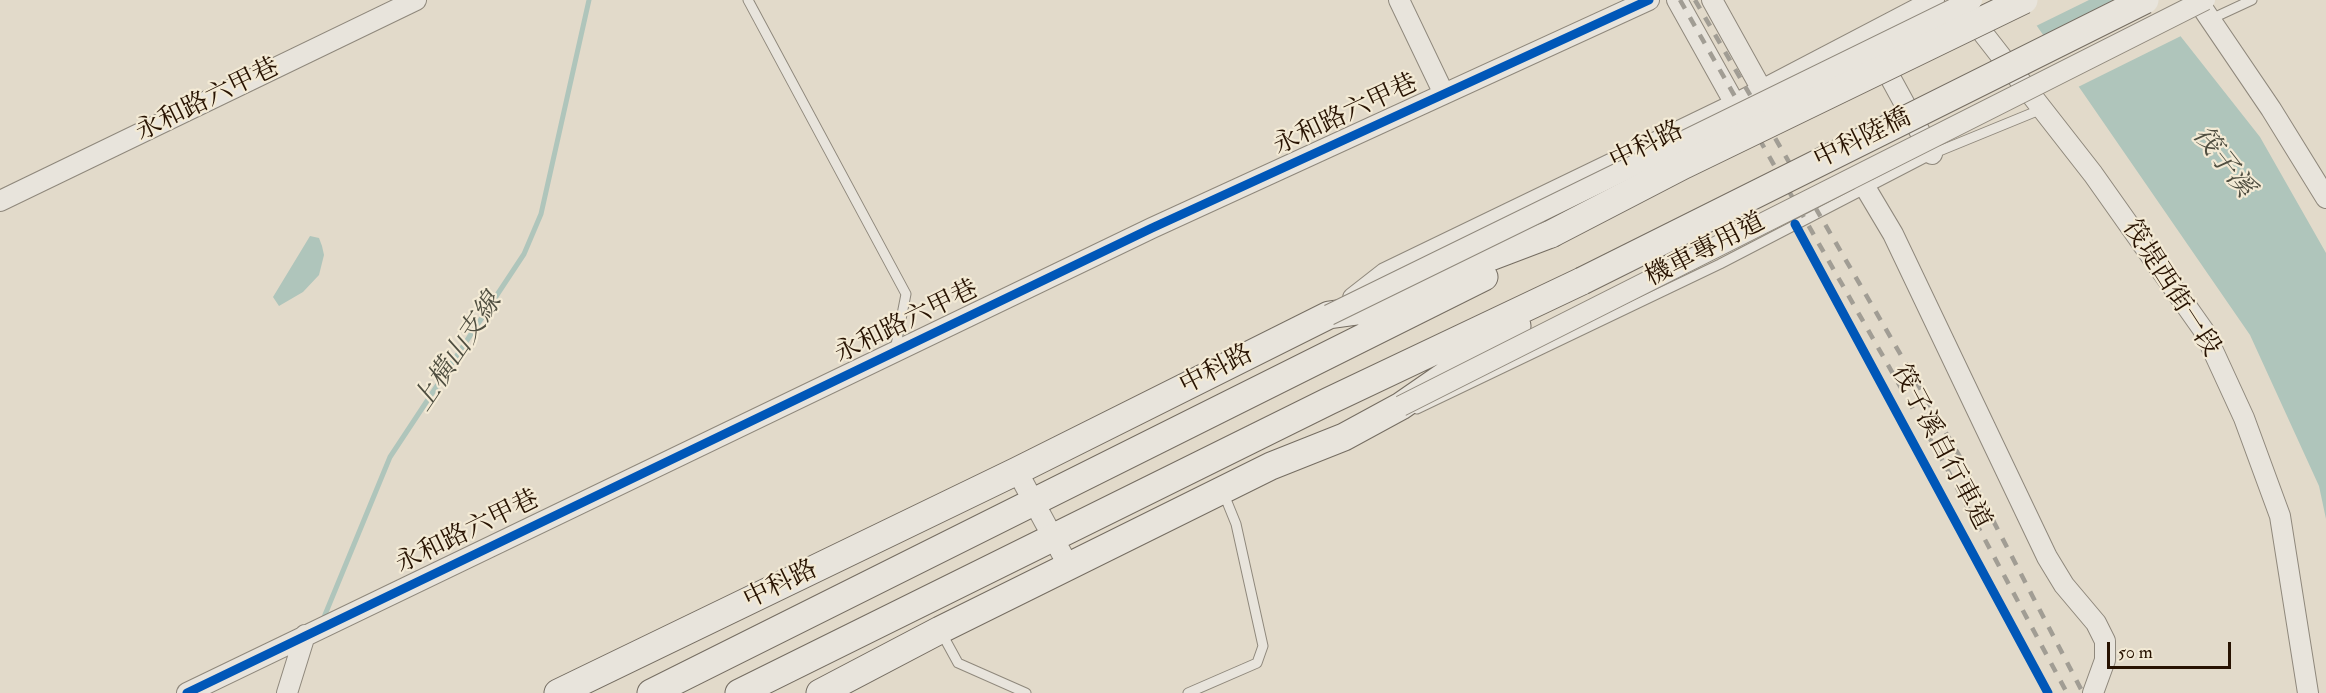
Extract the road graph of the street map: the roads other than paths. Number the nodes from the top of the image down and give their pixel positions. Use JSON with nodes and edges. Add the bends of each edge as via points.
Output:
{"nodes":[{"id":1,"x":416,"y":0,"type":"edge"},
{"id":2,"x":748,"y":0,"type":"edge"},
{"id":3,"x":1399,"y":0,"type":"edge"},
{"id":4,"x":1649,"y":0,"type":"edge"},
{"id":5,"x":1677,"y":0,"type":"edge"},
{"id":6,"x":1712,"y":0,"type":"edge"},
{"id":7,"x":1934,"y":0,"type":"edge"},
{"id":8,"x":1956,"y":0,"type":"edge"},
{"id":9,"x":1972,"y":0,"type":"edge"},
{"id":10,"x":2024,"y":0,"type":"edge"},
{"id":11,"x":2145,"y":0,"type":"edge"},
{"id":12,"x":2197,"y":0,"type":"edge"},
{"id":13,"x":2205,"y":0,"type":"edge"},
{"id":14,"x":2252,"y":0,"type":"edge"},
{"id":15,"x":2211,"y":20,"type":"junction"},
{"id":16,"x":1867,"y":35,"type":"junction"},
{"id":17,"x":1762,"y":90,"type":"junction"},
{"id":18,"x":1444,"y":94,"type":"junction"},
{"id":19,"x":1735,"y":104,"type":"junction"},
{"id":20,"x":2043,"y":108,"type":"junction"},
{"id":21,"x":1932,"y":154,"type":"junction"},
{"id":22,"x":1865,"y":187,"type":"junction"},
{"id":23,"x":2326,"y":198,"type":"edge"},
{"id":24,"x":0,"y":201,"type":"edge"},
{"id":25,"x":1551,"y":234,"type":"junction"},
{"id":26,"x":1582,"y":280,"type":"junction"},
{"id":27,"x":1329,"y":315,"type":"junction"},
{"id":28,"x":894,"y":352,"type":"junction"},
{"id":29,"x":1401,"y":406,"type":"junction"},
{"id":30,"x":1344,"y":437,"type":"junction"},
{"id":31,"x":1017,"y":471,"type":"junction"},
{"id":32,"x":1222,"y":491,"type":"junction"},
{"id":33,"x":1033,"y":500,"type":"junction"},
{"id":34,"x":1052,"y":539,"type":"junction"},
{"id":35,"x":1069,"y":567,"type":"junction"},
{"id":36,"x":940,"y":630,"type":"junction"},
{"id":37,"x":305,"y":635,"type":"junction"},
{"id":38,"x":198,"y":690,"type":"edge"},
{"id":39,"x":287,"y":693,"type":"edge"},
{"id":40,"x":558,"y":693,"type":"edge"},
{"id":41,"x":651,"y":693,"type":"edge"},
{"id":42,"x":740,"y":693,"type":"edge"},
{"id":43,"x":820,"y":693,"type":"edge"},
{"id":44,"x":1026,"y":693,"type":"edge"},
{"id":45,"x":1188,"y":693,"type":"edge"},
{"id":46,"x":2093,"y":693,"type":"edge"},
{"id":47,"x":2308,"y":693,"type":"edge"}],
"edges":[{"from":1,"to":24,"type":"street","name":"永和路六甲巷"},
{"from":2,"to":28,"type":"lane","via":[[906,294]]},
{"from":3,"to":18,"type":"street"},
{"from":4,"to":18,"type":"street","name":"永和路六甲巷"},
{"from":5,"to":19,"type":"street"},
{"from":6,"to":17,"type":"street"},
{"from":7,"to":16,"type":"street","name":"中科路"},
{"from":8,"to":20,"type":"street","name":"筏堤西街一段"},
{"from":9,"to":27,"type":"street","bridge":true},
{"from":10,"to":25,"type":"street","bridge":true,"via":[[1695,159]]},
{"from":11,"to":26,"type":"street","name":"中科陸橋","bridge":true},
{"from":12,"to":15,"type":"street"},
{"from":13,"to":29,"type":"street","name":"機車專用道","bridge":true},
{"from":14,"to":15,"type":"lane"},
{"from":15,"to":23,"type":"street"},
{"from":16,"to":17,"type":"street","name":"中科路"},
{"from":16,"to":21,"type":"street"},
{"from":17,"to":19,"type":"street","name":"中科路"},
{"from":18,"to":28,"type":"street","name":"永和路六甲巷"},
{"from":19,"to":27,"type":"street","name":"中科路","via":[[1385,273]]},
{"from":20,"to":21,"type":"lane"},
{"from":20,"to":47,"type":"street","name":"筏堤西街一段","via":[[2204,331],[2239,408],[2280,516]]},
{"from":21,"to":22,"type":"lane"},
{"from":22,"to":30,"type":"lane","via":[[1720,264],[1480,381]]},
{"from":22,"to":46,"type":"street","via":[[1913,273],[2047,557],[2105,641],[2104,660]]},
{"from":25,"to":27,"type":"street","via":[[1372,309]]},
{"from":25,"to":33,"type":"street","name":"中科路","via":[[1473,284]]},
{"from":26,"to":29,"type":"street"},
{"from":26,"to":34,"type":"street"},
{"from":27,"to":31,"type":"street","name":"中科路"},
{"from":28,"to":37,"type":"street","name":"永和路六甲巷"},
{"from":29,"to":30,"type":"street"},
{"from":30,"to":32,"type":"street","via":[[1271,466]]},
{"from":31,"to":33,"type":"street"},
{"from":31,"to":40,"type":"street","name":"中科路"},
{"from":32,"to":35,"type":"street"},
{"from":32,"to":45,"type":"lane","via":[[1236,524],[1263,646],[1257,663]]},
{"from":33,"to":34,"type":"street"},
{"from":33,"to":41,"type":"street","name":"中科路"},
{"from":34,"to":35,"type":"street"},
{"from":34,"to":42,"type":"street"},
{"from":35,"to":36,"type":"street"},
{"from":36,"to":43,"type":"street"},
{"from":36,"to":44,"type":"lane","via":[[957,663]]},
{"from":37,"to":38,"type":"street","name":"永和路六甲巷"},
{"from":37,"to":39,"type":"street"}]}
